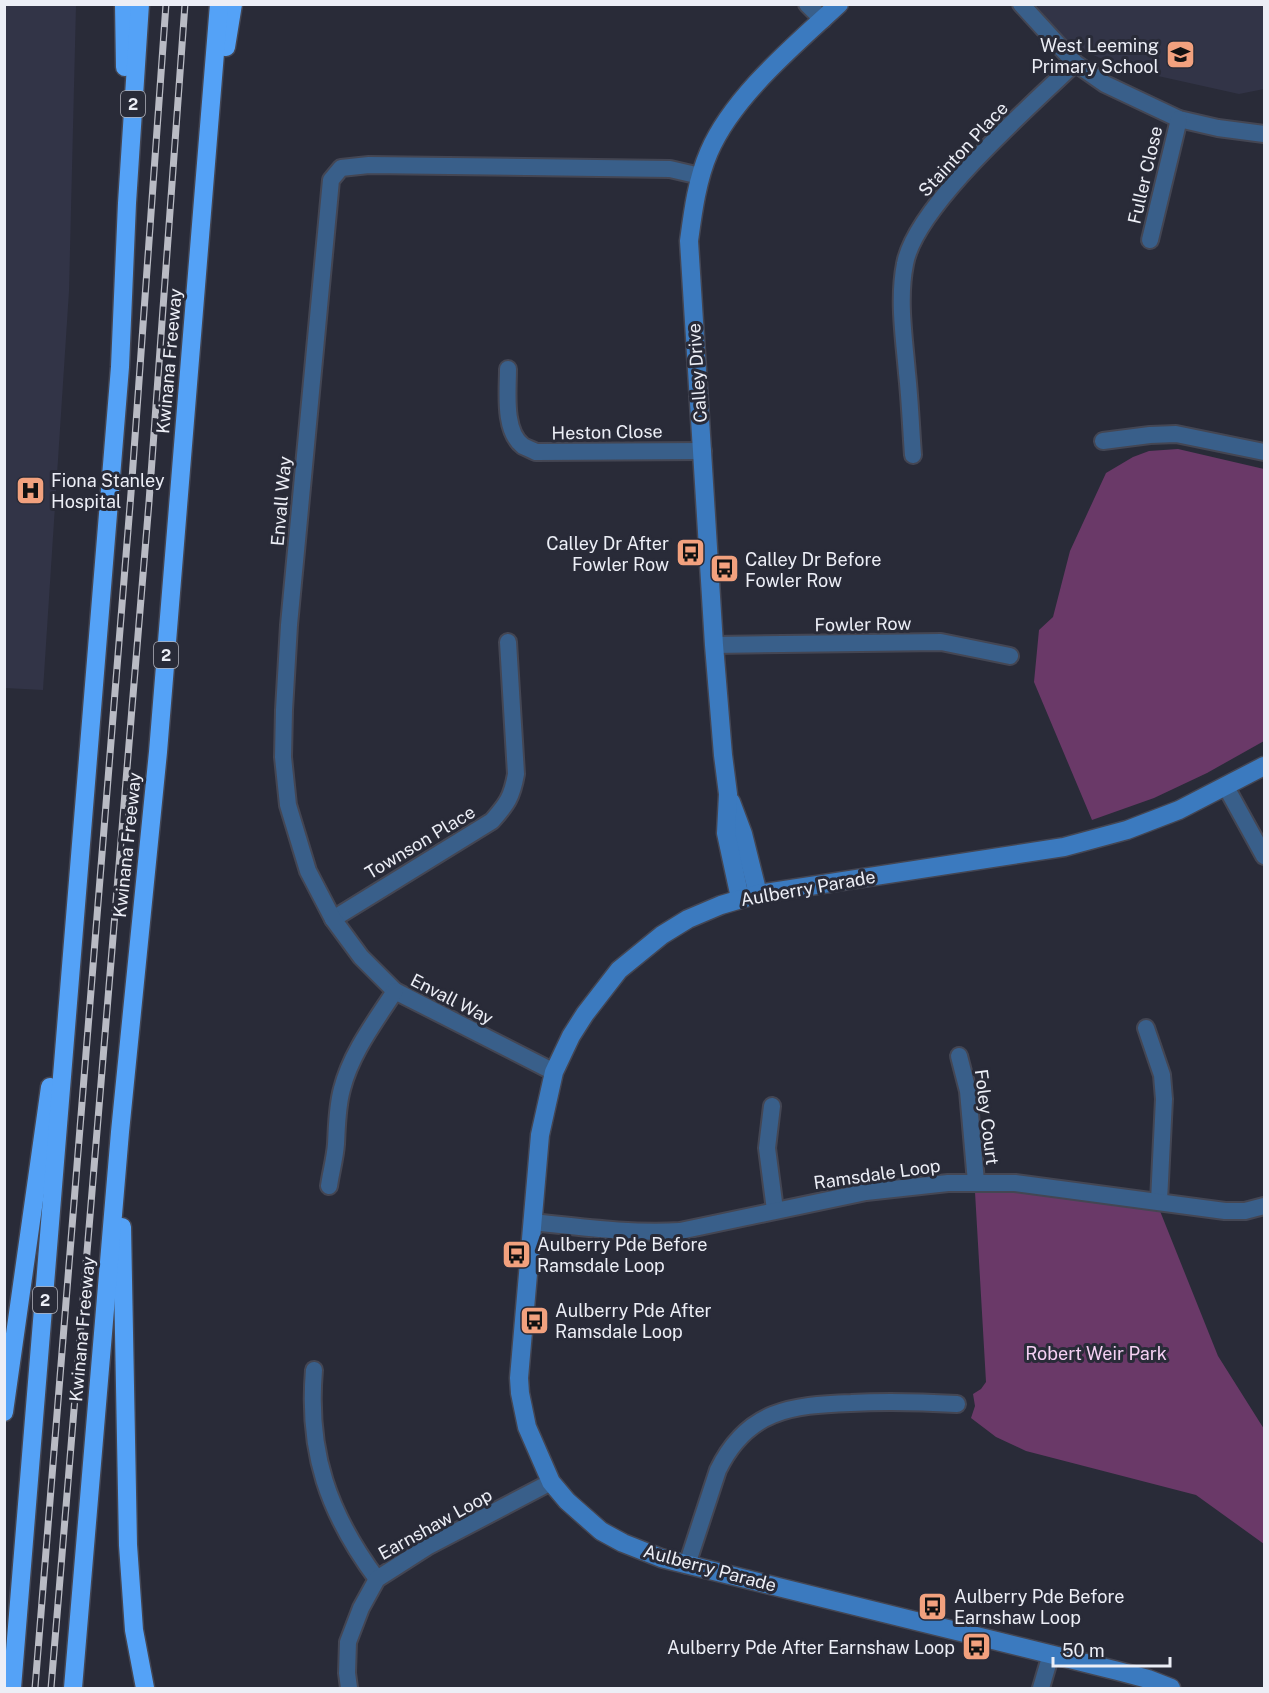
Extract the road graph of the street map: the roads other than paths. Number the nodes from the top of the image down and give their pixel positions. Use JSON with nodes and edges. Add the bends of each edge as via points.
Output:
{"nodes":[{"id":1,"x":124,"y":4,"type":"edge"},
{"id":2,"x":140,"y":4,"type":"edge"},
{"id":3,"x":219,"y":4,"type":"edge"},
{"id":4,"x":233,"y":4,"type":"edge"},
{"id":5,"x":807,"y":4,"type":"edge"},
{"id":6,"x":839,"y":4,"type":"edge"},
{"id":7,"x":1021,"y":4,"type":"edge"},
{"id":8,"x":823,"y":20,"type":"junction"},
{"id":9,"x":1075,"y":63,"type":"junction"},
{"id":10,"x":1179,"y":119,"type":"junction"},
{"id":11,"x":1264,"y":134,"type":"edge"},
{"id":12,"x":700,"y":176,"type":"junction"},
{"id":13,"x":205,"y":177,"type":"junction"},
{"id":14,"x":127,"y":203,"type":"junction"},
{"id":15,"x":1150,"y":240,"type":"dead end"},
{"id":16,"x":508,"y":369,"type":"dead end"},
{"id":17,"x":1102,"y":441,"type":"dead end"},
{"id":18,"x":703,"y":451,"type":"junction"},
{"id":19,"x":1264,"y":452,"type":"edge"},
{"id":20,"x":913,"y":455,"type":"dead end"},
{"id":21,"x":508,"y":642,"type":"dead end"},
{"id":22,"x":714,"y":645,"type":"junction"},
{"id":23,"x":1010,"y":656,"type":"dead end"},
{"id":24,"x":1264,"y":766,"type":"edge"},
{"id":25,"x":1226,"y":787,"type":"junction"},
{"id":26,"x":1264,"y":856,"type":"edge"},
{"id":27,"x":749,"y":896,"type":"junction"},
{"id":28,"x":75,"y":910,"type":"junction"},
{"id":29,"x":333,"y":919,"type":"junction"},
{"id":30,"x":395,"y":991,"type":"junction"},
{"id":31,"x":1146,"y":1028,"type":"dead end"},
{"id":32,"x":959,"y":1056,"type":"dead end"},
{"id":33,"x":554,"y":1072,"type":"junction"},
{"id":34,"x":772,"y":1106,"type":"dead end"},
{"id":35,"x":120,"y":1132,"type":"junction"},
{"id":36,"x":975,"y":1182,"type":"junction"},
{"id":37,"x":329,"y":1186,"type":"dead end"},
{"id":38,"x":1159,"y":1202,"type":"junction"},
{"id":39,"x":1264,"y":1206,"type":"edge"},
{"id":40,"x":775,"y":1210,"type":"junction"},
{"id":41,"x":532,"y":1222,"type":"junction"},
{"id":42,"x":314,"y":1370,"type":"dead end"},
{"id":43,"x":957,"y":1404,"type":"dead end"},
{"id":44,"x":4,"y":1412,"type":"edge"},
{"id":45,"x":551,"y":1482,"type":"junction"},
{"id":46,"x":687,"y":1564,"type":"junction"},
{"id":47,"x":377,"y":1579,"type":"junction"},
{"id":48,"x":1051,"y":1654,"type":"junction"},
{"id":49,"x":12,"y":1689,"type":"edge"},
{"id":50,"x":73,"y":1689,"type":"edge"},
{"id":51,"x":145,"y":1689,"type":"edge"},
{"id":52,"x":349,"y":1689,"type":"edge"},
{"id":53,"x":1041,"y":1689,"type":"edge"},
{"id":54,"x":1171,"y":1689,"type":"edge"}],
"edges":[{"from":1,"to":14,"type":"highway"},
{"from":2,"to":14,"type":"highway","number":"2"},
{"from":3,"to":13,"type":"highway","name":"Kwinana Freeway","number":"2"},
{"from":4,"to":13,"type":"highway"},
{"from":5,"to":8,"type":"street"},
{"from":6,"to":8,"type":"main road","name":"Calley Drive"},
{"from":7,"to":9,"type":"street"},
{"from":8,"to":12,"type":"main road","name":"Calley Drive","via":[[726,119]]},
{"from":9,"to":10,"type":"street","via":[[1105,84]]},
{"from":9,"to":20,"type":"street","name":"Stainton Place","via":[[950,188],[913,242],[905,262],[902,294]]},
{"from":10,"to":11,"type":"street"},
{"from":10,"to":15,"type":"street","name":"Fuller Close"},
{"from":12,"to":18,"type":"main road","name":"Calley Drive","via":[[689,241]]},
{"from":12,"to":29,"type":"street","name":"Envall Way","via":[[670,170],[369,165],[341,168],[331,180],[290,625],[283,757],[288,805],[308,871]]},
{"from":13,"to":35,"type":"highway","name":"Kwinana Freeway","number":"2","via":[[158,752]]},
{"from":14,"to":28,"type":"highway","number":"2","via":[[120,367]]},
{"from":16,"to":18,"type":"street","name":"Heston Close","via":[[512,430],[522,445],[536,452]]},
{"from":17,"to":19,"type":"street","via":[[1176,434]]},
{"from":18,"to":22,"type":"main road","name":"Calley Drive"},
{"from":21,"to":29,"type":"street","name":"Townson Place","via":[[516,774],[508,802],[492,821]]},
{"from":22,"to":23,"type":"street","name":"Fowler Row","via":[[941,642]]},
{"from":22,"to":27,"type":"main road","name":"Calley Drive","via":[[728,794],[726,833]]},
{"from":24,"to":25,"type":"main road","name":"Aulberry Parade"},
{"from":25,"to":26,"type":"street"},
{"from":25,"to":27,"type":"main road","name":"Aulberry Parade","via":[[1127,830],[1064,847]]},
{"from":27,"to":33,"type":"main road","name":"Aulberry Parade","via":[[680,925],[619,970],[585,1014]]},
{"from":28,"to":44,"type":"highway"},
{"from":28,"to":49,"type":"highway","number":"2"},
{"from":29,"to":30,"type":"street","name":"Envall Way","via":[[361,957]]},
{"from":30,"to":33,"type":"street","name":"Envall Way"},
{"from":30,"to":37,"type":"street","via":[[368,1031],[342,1088]]},
{"from":31,"to":38,"type":"street","via":[[1162,1075],[1164,1099]]},
{"from":32,"to":36,"type":"street","name":"Foley Court","via":[[968,1091]]},
{"from":33,"to":41,"type":"main road","name":"Aulberry Parade","via":[[540,1135]]},
{"from":34,"to":40,"type":"street","via":[[767,1148]]},
{"from":35,"to":50,"type":"highway","name":"Kwinana Freeway","number":"2"},
{"from":35,"to":51,"type":"highway","via":[[128,1545],[135,1630]]},
{"from":36,"to":38,"type":"street","name":"Ramsdale Loop","via":[[1015,1183]]},
{"from":36,"to":40,"type":"street","name":"Ramsdale Loop","via":[[893,1187]]},
{"from":38,"to":39,"type":"street","name":"Ramsdale Loop","via":[[1225,1211]]},
{"from":40,"to":41,"type":"street","name":"Ramsdale Loop","via":[[654,1233]]},
{"from":41,"to":45,"type":"main road","name":"Aulberry Parade","via":[[520,1393],[527,1427]]},
{"from":42,"to":47,"type":"street","via":[[312,1413],[322,1474],[341,1524]]},
{"from":43,"to":46,"type":"street","via":[[831,1403],[792,1407],[773,1414],[735,1442],[724,1456]]},
{"from":45,"to":46,"type":"main road","name":"Aulberry Parade","via":[[601,1531],[641,1551]]},
{"from":45,"to":47,"type":"street","name":"Earnshaw Loop","via":[[427,1547]]},
{"from":46,"to":48,"type":"main road","name":"Aulberry Parade"},
{"from":47,"to":52,"type":"street","name":"Earnshaw Loop","via":[[348,1642]]},
{"from":48,"to":53,"type":"street"},
{"from":48,"to":54,"type":"main road","name":"Aulberry Parade","via":[[1148,1679]]}]}
